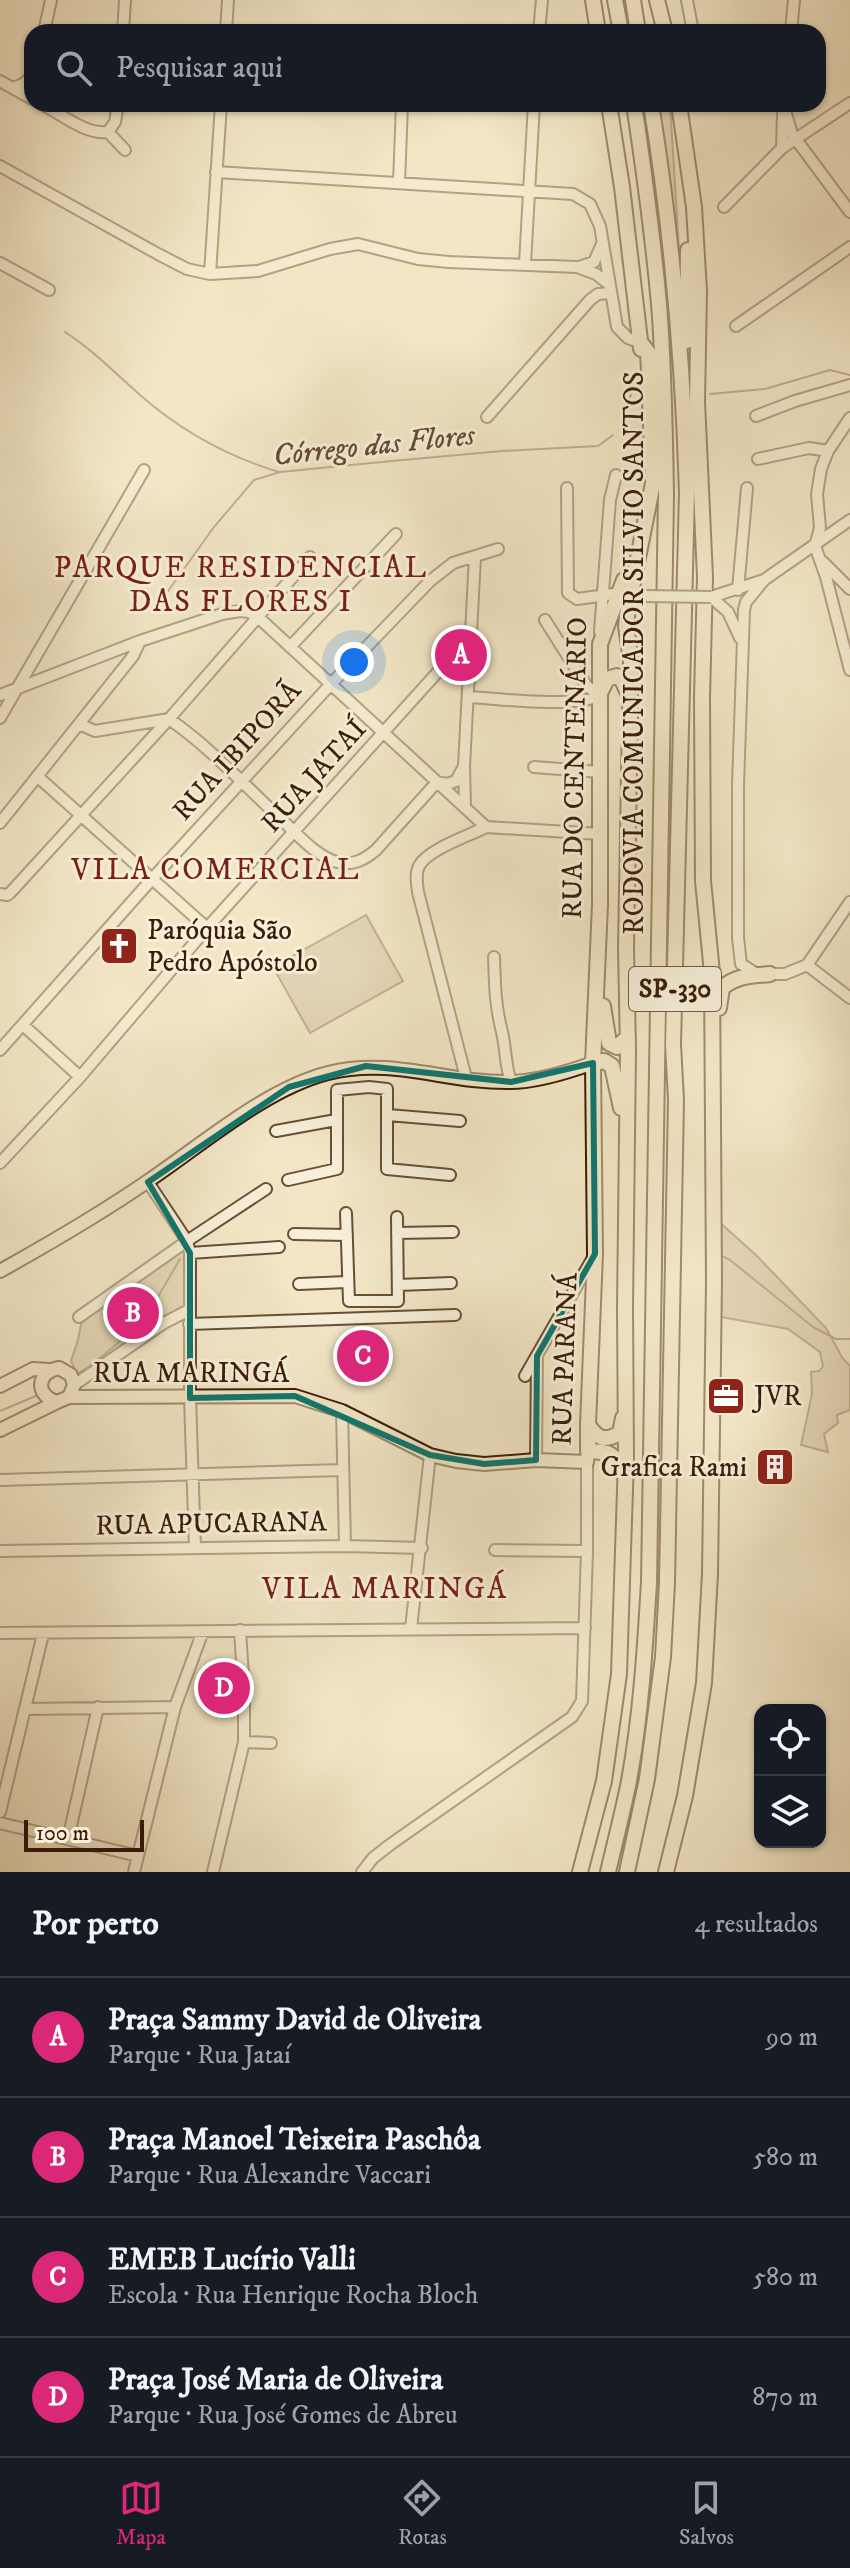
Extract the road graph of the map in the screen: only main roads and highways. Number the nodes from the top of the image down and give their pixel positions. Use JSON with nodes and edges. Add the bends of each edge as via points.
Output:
{"nodes":[{"id":1,"x":593,"y":0,"type":"edge"},
{"id":2,"x":615,"y":0,"type":"edge"},
{"id":3,"x":633,"y":0,"type":"edge"},
{"id":4,"x":657,"y":0,"type":"edge"},
{"id":5,"x":597,"y":24,"type":"edge"},
{"id":6,"x":620,"y":24,"type":"edge"},
{"id":7,"x":637,"y":24,"type":"edge"},
{"id":8,"x":663,"y":24,"type":"edge"},
{"id":9,"x":610,"y":112,"type":"edge"},
{"id":10,"x":635,"y":112,"type":"edge"},
{"id":11,"x":652,"y":112,"type":"edge"},
{"id":12,"x":679,"y":112,"type":"edge"},
{"id":13,"x":680,"y":112,"type":"edge"},
{"id":14,"x":684,"y":413,"type":"junction"},
{"id":15,"x":626,"y":593,"type":"junction"},
{"id":16,"x":599,"y":696,"type":"junction"},
{"id":17,"x":629,"y":696,"type":"junction"},
{"id":18,"x":599,"y":953,"type":"junction"},
{"id":19,"x":770,"y":974,"type":"road end"},
{"id":20,"x":628,"y":1037,"type":"junction"},
{"id":21,"x":711,"y":1059,"type":"junction"},
{"id":22,"x":593,"y":1063,"type":"junction"},
{"id":23,"x":627,"y":1160,"type":"junction"},
{"id":24,"x":0,"y":1271,"type":"edge"},
{"id":25,"x":50,"y":1370,"type":"junction"},
{"id":26,"x":4,"y":1384,"type":"edge"},
{"id":27,"x":41,"y":1384,"type":"junction"},
{"id":28,"x":67,"y":1395,"type":"junction"},
{"id":29,"x":626,"y":1398,"type":"junction"},
{"id":30,"x":588,"y":1425,"type":"junction"},
{"id":31,"x":0,"y":1430,"type":"edge"},
{"id":32,"x":620,"y":1433,"type":"junction"},
{"id":33,"x":607,"y":1452,"type":"junction"},
{"id":34,"x":587,"y":1456,"type":"junction"},
{"id":35,"x":624,"y":1474,"type":"junction"},
{"id":36,"x":617,"y":1834,"type":"junction"},
{"id":37,"x":580,"y":1872,"type":"edge"},
{"id":38,"x":601,"y":1872,"type":"edge"},
{"id":39,"x":608,"y":1872,"type":"edge"},
{"id":40,"x":627,"y":1872,"type":"edge"},
{"id":41,"x":665,"y":1872,"type":"edge"}],
"edges":[{"from":1,"to":5,"type":"highway"},
{"from":2,"to":6,"type":"highway"},
{"from":3,"to":7,"type":"highway"},
{"from":4,"to":8,"type":"highway"},
{"from":9,"to":15,"type":"highway","via":[[646,410],[647,472]]},
{"from":10,"to":36,"type":"highway","name":"RODOVIA COMUNICADOR SILVIO SANTOS","number":"SP-330","via":[[659,307],[666,494],[649,1582],[645,1658]]},
{"from":11,"to":14,"type":"highway","name":"RODOVIA COMUNICADOR SILVIO SANTOS","number":"SP-330","via":[[667,214]]},
{"from":12,"to":14,"type":"highway","via":[[687,213]]},
{"from":13,"to":21,"type":"highway","via":[[699,291],[697,414],[705,577],[703,881],[712,973]]},
{"from":14,"to":40,"type":"highway","name":"RODOVIA COMUNICADOR SILVIO SANTOS","number":"SP-330","via":[[687,492],[667,1583],[656,1722]]},
{"from":15,"to":16,"type":"highway","name":"RUA DO CENTENÁRIO","via":[[600,644]]},
{"from":15,"to":17,"type":"highway"},
{"from":16,"to":17,"type":"highway","via":[[607,679],[617,676]]},
{"from":16,"to":18,"type":"highway","name":"RUA DO CENTENÁRIO"},
{"from":17,"to":20,"type":"highway"},
{"from":18,"to":20,"type":"highway","via":[[609,1043],[617,1047]]},
{"from":18,"to":22,"type":"highway","name":"RUA DO CENTENÁRIO"},
{"from":19,"to":21,"type":"highway","via":[[742,976],[722,988],[719,1044]]},
{"from":20,"to":23,"type":"highway"},
{"from":21,"to":41,"type":"highway","via":[[715,1203],[709,1594],[699,1722]]},
{"from":22,"to":23,"type":"highway","via":[[608,1062],[616,1076]]},
{"from":22,"to":24,"type":"main road","via":[[511,1082],[371,1066],[308,1079],[264,1102],[76,1229]]},
{"from":22,"to":30,"type":"highway","name":"RUA PARANÁ","via":[[595,1254]]},
{"from":23,"to":29,"type":"highway"},
{"from":25,"to":26,"type":"main road","via":[[33,1369]]},
{"from":25,"to":27,"type":"main road"},
{"from":25,"to":28,"type":"main road","via":[[68,1372]]},
{"from":26,"to":27,"type":"main road"},
{"from":27,"to":28,"type":"main road","via":[[47,1399]]},
{"from":28,"to":31,"type":"main road"},
{"from":28,"to":34,"type":"main road","name":"RUA MARINGÁ","via":[[295,1396],[342,1411],[430,1455],[456,1461],[484,1464]]},
{"from":29,"to":32,"type":"highway"},
{"from":29,"to":35,"type":"highway"},
{"from":30,"to":32,"type":"highway","via":[[602,1440]]},
{"from":30,"to":34,"type":"highway","name":"RUA PARANÁ"},
{"from":32,"to":33,"type":"highway","via":[[618,1445]]},
{"from":33,"to":34,"type":"highway"},
{"from":33,"to":35,"type":"highway"},
{"from":35,"to":37,"type":"highway","via":[[615,1709],[604,1781]]},
{"from":36,"to":38,"type":"highway"},
{"from":36,"to":39,"type":"highway","name":"RODOVIA COMUNICADOR SILVIO SANTOS","number":"SP-330"}]}
